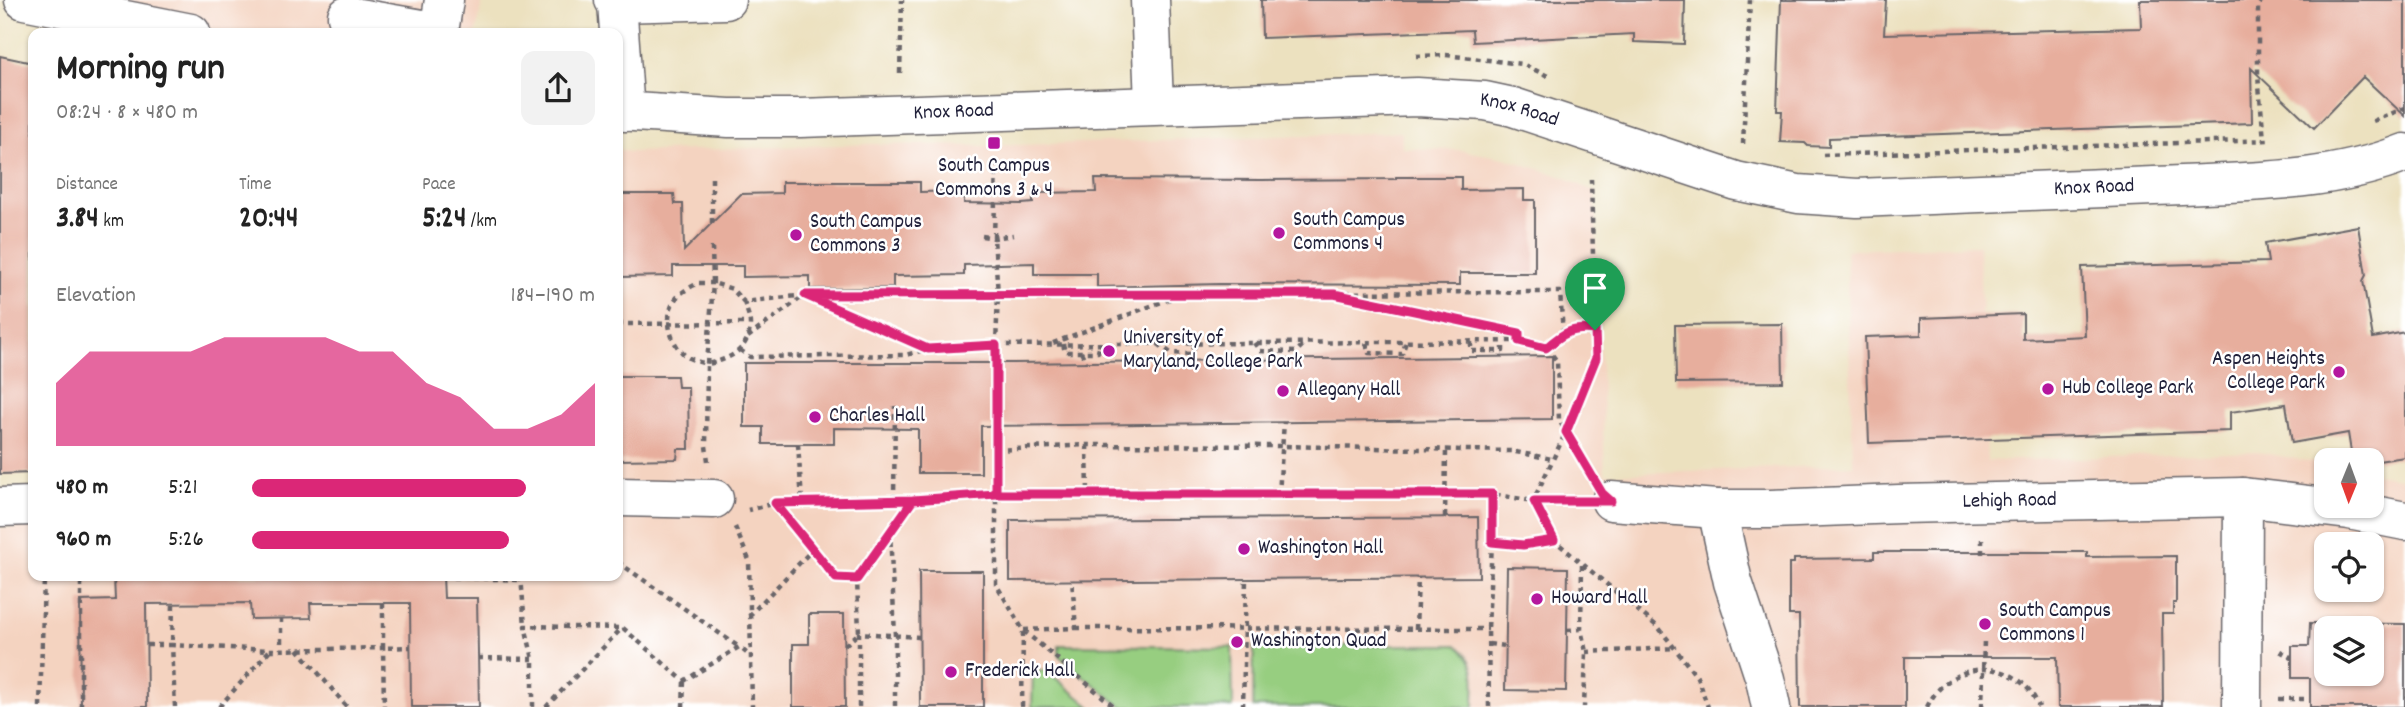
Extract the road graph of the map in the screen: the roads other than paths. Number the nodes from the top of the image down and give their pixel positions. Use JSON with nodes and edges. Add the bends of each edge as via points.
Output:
{"nodes":[{"id":1,"x":24,"y":0,"type":"edge"},
{"id":2,"x":444,"y":0,"type":"edge"},
{"id":3,"x":726,"y":0,"type":"edge"},
{"id":4,"x":1150,"y":0,"type":"edge"},
{"id":5,"x":616,"y":1,"type":"edge"},
{"id":6,"x":347,"y":16,"type":"edge"},
{"id":7,"x":100,"y":24,"type":"edge"},
{"id":8,"x":140,"y":28,"type":"edge"},
{"id":9,"x":416,"y":28,"type":"edge"},
{"id":10,"x":440,"y":28,"type":"edge"},
{"id":11,"x":617,"y":28,"type":"edge"},
{"id":12,"x":1154,"y":105,"type":"junction"},
{"id":13,"x":623,"y":111,"type":"edge"},
{"id":14,"x":2405,"y":153,"type":"edge"},
{"id":15,"x":623,"y":497,"type":"edge"},
{"id":16,"x":2243,"y":497,"type":"junction"},
{"id":17,"x":1611,"y":501,"type":"road end"},
{"id":18,"x":727,"y":505,"type":"road end"},
{"id":19,"x":28,"y":506,"type":"edge"},
{"id":20,"x":0,"y":507,"type":"edge"},
{"id":21,"x":1717,"y":509,"type":"junction"},
{"id":22,"x":2405,"y":521,"type":"edge"},
{"id":23,"x":2255,"y":703,"type":"edge"},
{"id":24,"x":1771,"y":707,"type":"edge"}],
"edges":[{"from":1,"to":7,"type":"street"},
{"from":2,"to":10,"type":"street"},
{"from":3,"to":5,"type":"street"},
{"from":4,"to":12,"type":"street"},
{"from":5,"to":11,"type":"street"},
{"from":6,"to":9,"type":"street"},
{"from":7,"to":8,"type":"street"},
{"from":12,"to":13,"type":"street","name":"Knox Road","via":[[788,118]]},
{"from":12,"to":14,"type":"street","name":"Knox Road","via":[[1417,97],[1485,101],[1736,181],[1798,194],[1857,198],[2321,175]]},
{"from":15,"to":18,"type":"street"},
{"from":16,"to":21,"type":"street","name":"Lehigh Road"},
{"from":16,"to":22,"type":"street","name":"Lehigh Road"},
{"from":16,"to":23,"type":"street"},
{"from":17,"to":21,"type":"street","name":"Lehigh Road"},
{"from":19,"to":20,"type":"street"},
{"from":21,"to":24,"type":"street","via":[[1733,582]]}]}
